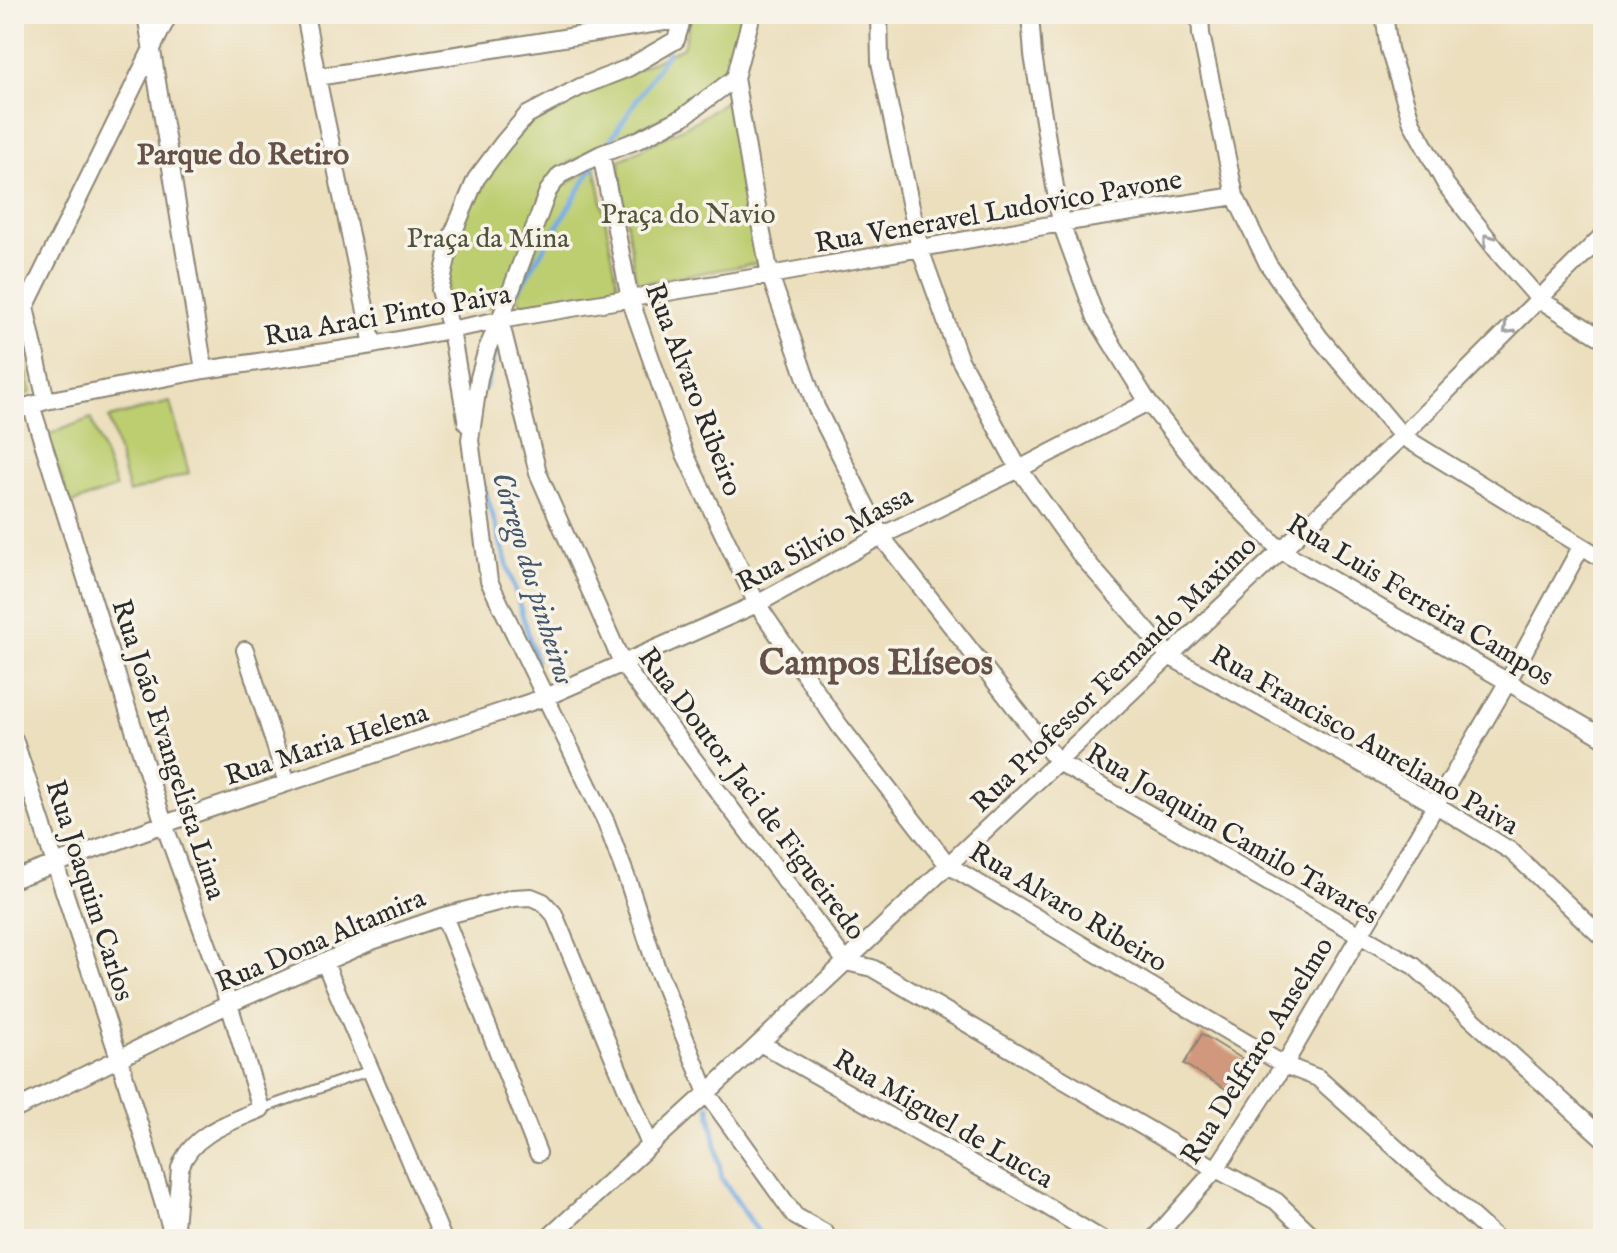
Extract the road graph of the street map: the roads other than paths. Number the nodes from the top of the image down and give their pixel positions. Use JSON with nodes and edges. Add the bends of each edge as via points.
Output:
{"nodes":[{"id":1,"x":146,"y":14,"type":"edge"},
{"id":2,"x":169,"y":14,"type":"edge"},
{"id":3,"x":305,"y":14,"type":"edge"},
{"id":4,"x":752,"y":14,"type":"edge"},
{"id":5,"x":879,"y":14,"type":"edge"},
{"id":6,"x":1030,"y":14,"type":"edge"},
{"id":7,"x":1200,"y":14,"type":"edge"},
{"id":8,"x":1384,"y":14,"type":"edge"},
{"id":9,"x":683,"y":17,"type":"edge"},
{"id":10,"x":153,"y":49,"type":"junction"},
{"id":11,"x":317,"y":77,"type":"junction"},
{"id":12,"x":735,"y":78,"type":"junction"},
{"id":13,"x":601,"y":154,"type":"junction"},
{"id":14,"x":1235,"y":196,"type":"junction"},
{"id":15,"x":1061,"y":223,"type":"junction"},
{"id":16,"x":1603,"y":235,"type":"edge"},
{"id":17,"x":920,"y":249,"type":"junction"},
{"id":18,"x":770,"y":275,"type":"junction"},
{"id":19,"x":630,"y":299,"type":"junction"},
{"id":20,"x":1539,"y":299,"type":"junction"},
{"id":21,"x":25,"y":307,"type":"junction"},
{"id":22,"x":500,"y":320,"type":"junction"},
{"id":23,"x":14,"y":330,"type":"edge"},
{"id":24,"x":451,"y":330,"type":"junction"},
{"id":25,"x":1603,"y":339,"type":"edge"},
{"id":26,"x":373,"y":345,"type":"junction"},
{"id":27,"x":204,"y":370,"type":"junction"},
{"id":28,"x":1148,"y":402,"type":"junction"},
{"id":29,"x":38,"y":403,"type":"junction"},
{"id":30,"x":14,"y":410,"type":"edge"},
{"id":31,"x":1402,"y":436,"type":"junction"},
{"id":32,"x":470,"y":440,"type":"junction"},
{"id":33,"x":1019,"y":469,"type":"junction"},
{"id":34,"x":881,"y":536,"type":"junction"},
{"id":35,"x":1581,"y":547,"type":"junction"},
{"id":36,"x":1280,"y":550,"type":"junction"},
{"id":37,"x":1603,"y":559,"type":"edge"},
{"id":38,"x":757,"y":604,"type":"junction"},
{"id":39,"x":245,"y":650,"type":"dead end"},
{"id":40,"x":1169,"y":656,"type":"junction"},
{"id":41,"x":623,"y":665,"type":"junction"},
{"id":42,"x":1507,"y":683,"type":"junction"},
{"id":43,"x":546,"y":697,"type":"junction"},
{"id":44,"x":519,"y":707,"type":"joint"},
{"id":45,"x":1603,"y":737,"type":"edge"},
{"id":46,"x":14,"y":739,"type":"edge"},
{"id":47,"x":1058,"y":762,"type":"junction"},
{"id":48,"x":287,"y":783,"type":"junction"},
{"id":49,"x":1436,"y":805,"type":"junction"},
{"id":50,"x":164,"y":824,"type":"junction"},
{"id":51,"x":56,"y":864,"type":"junction"},
{"id":52,"x":948,"y":865,"type":"junction"},
{"id":53,"x":14,"y":879,"type":"edge"},
{"id":54,"x":444,"y":916,"type":"junction"},
{"id":55,"x":1359,"y":935,"type":"junction"},
{"id":56,"x":1603,"y":938,"type":"edge"},
{"id":57,"x":324,"y":961,"type":"junction"},
{"id":58,"x":846,"y":962,"type":"junction"},
{"id":59,"x":229,"y":1004,"type":"junction"},
{"id":60,"x":760,"y":1043,"type":"junction"},
{"id":61,"x":119,"y":1058,"type":"junction"},
{"id":62,"x":1284,"y":1065,"type":"junction"},
{"id":63,"x":371,"y":1070,"type":"junction"},
{"id":64,"x":707,"y":1093,"type":"junction"},
{"id":65,"x":261,"y":1109,"type":"junction"},
{"id":66,"x":14,"y":1110,"type":"edge"},
{"id":67,"x":1603,"y":1138,"type":"edge"},
{"id":68,"x":650,"y":1145,"type":"junction"},
{"id":69,"x":538,"y":1153,"type":"dead end"},
{"id":70,"x":1216,"y":1169,"type":"junction"},
{"id":71,"x":828,"y":1237,"type":"edge"},
{"id":72,"x":174,"y":1239,"type":"edge"},
{"id":73,"x":443,"y":1239,"type":"edge"},
{"id":74,"x":547,"y":1239,"type":"edge"},
{"id":75,"x":1101,"y":1239,"type":"edge"},
{"id":76,"x":1154,"y":1239,"type":"edge"},
{"id":77,"x":1316,"y":1239,"type":"edge"},
{"id":78,"x":1497,"y":1239,"type":"edge"}],
"edges":[{"from":1,"to":10,"type":"street"},
{"from":2,"to":10,"type":"street"},
{"from":3,"to":11,"type":"street"},
{"from":4,"to":12,"type":"street"},
{"from":5,"to":17,"type":"street","name":"Rua Francisco Aureliano Paiva","via":[[880,62]]},
{"from":6,"to":15,"type":"street","name":"Rua Luis Ferreira Campos"},
{"from":7,"to":14,"type":"street"},
{"from":20,"to":8,"type":"street","one_way":true,"via":[[1446,185],[1412,123]]},
{"from":9,"to":11,"type":"street"},
{"from":9,"to":24,"type":"street","via":[[676,40],[527,115],[476,179],[452,236],[440,290]]},
{"from":10,"to":21,"type":"street"},
{"from":10,"to":27,"type":"street"},
{"from":11,"to":26,"type":"street"},
{"from":12,"to":13,"type":"street","via":[[683,117]]},
{"from":12,"to":18,"type":"street","name":"Rua Joaquim Camilo Tavares"},
{"from":13,"to":19,"type":"street","name":"Rua Alvaro Ribeiro"},
{"from":13,"to":22,"type":"street","via":[[560,175],[548,191]]},
{"from":14,"to":15,"type":"street","name":"Rua Veneravel Ludovico Pavone"},
{"from":14,"to":31,"type":"street","via":[[1268,264],[1320,338]]},
{"from":15,"to":17,"type":"street","name":"Rua Veneravel Ludovico Pavone"},
{"from":15,"to":28,"type":"street","name":"Rua Luis Ferreira Campos","via":[[1096,318]]},
{"from":16,"to":20,"type":"street","name":"Rua Professor Fernando Maximo"},
{"from":17,"to":18,"type":"street","name":"Rua Veneravel Ludovico Pavone"},
{"from":17,"to":33,"type":"street","name":"Rua Francisco Aureliano Paiva","via":[[959,358]]},
{"from":18,"to":19,"type":"street","name":"Rua Araci Pinto Paiva"},
{"from":18,"to":34,"type":"street","name":"Rua Joaquim Camilo Tavares","via":[[816,407]]},
{"from":19,"to":22,"type":"street","name":"Rua Araci Pinto Paiva"},
{"from":19,"to":38,"type":"street","name":"Rua Alvaro Ribeiro","via":[[684,452]]},
{"from":20,"to":25,"type":"street"},
{"from":20,"to":31,"type":"street","name":"Rua Professor Fernando Maximo","one_way":true},
{"from":21,"to":23,"type":"street"},
{"from":21,"to":29,"type":"street","name":"Rua João Evangelista Lima"},
{"from":22,"to":24,"type":"street","name":"Rua Araci Pinto Paiva"},
{"from":22,"to":32,"type":"street","via":[[481,364]]},
{"from":22,"to":41,"type":"street","name":"Rua Doutor Jaci de Figueiredo","via":[[538,473]]},
{"from":24,"to":26,"type":"street","name":"Rua Araci Pinto Paiva"},
{"from":24,"to":32,"type":"street"},
{"from":26,"to":27,"type":"street","name":"Rua Araci Pinto Paiva"},
{"from":27,"to":29,"type":"street","name":"Rua Araci Pinto Paiva"},
{"from":28,"to":33,"type":"street","name":"Rua Silvio Massa"},
{"from":28,"to":36,"type":"street","name":"Rua Luis Ferreira Campos","via":[[1205,474]]},
{"from":29,"to":30,"type":"street","name":"Rua Araci Pinto Paiva"},
{"from":29,"to":50,"type":"street","name":"Rua João Evangelista Lima"},
{"from":31,"to":35,"type":"street"},
{"from":31,"to":36,"type":"street","name":"Rua Professor Fernando Maximo"},
{"from":32,"to":43,"type":"street","via":[[489,581]]},
{"from":33,"to":34,"type":"street","name":"Rua Silvio Massa"},
{"from":33,"to":40,"type":"street","name":"Rua Francisco Aureliano Paiva","via":[[1080,554]]},
{"from":34,"to":38,"type":"street","name":"Rua Silvio Massa"},
{"from":34,"to":47,"type":"street","name":"Rua Joaquim Camilo Tavares"},
{"from":35,"to":37,"type":"street"},
{"from":35,"to":42,"type":"street","name":"Rua Delfraro Anselmo"},
{"from":36,"to":40,"type":"street","name":"Rua Professor Fernando Maximo"},
{"from":36,"to":42,"type":"street","name":"Rua Luis Ferreira Campos"},
{"from":38,"to":41,"type":"street","name":"Rua Silvio Massa"},
{"from":38,"to":52,"type":"street","name":"Rua Alvaro Ribeiro","via":[[839,725]]},
{"from":39,"to":48,"type":"street"},
{"from":40,"to":47,"type":"street","name":"Rua Professor Fernando Maximo"},
{"from":40,"to":49,"type":"street","name":"Rua Francisco Aureliano Paiva"},
{"from":41,"to":43,"type":"street","name":"Rua Silvio Massa"},
{"from":41,"to":58,"type":"street","name":"Rua Doutor Jaci de Figueiredo"},
{"from":42,"to":45,"type":"street","name":"Rua Luis Ferreira Campos"},
{"from":42,"to":49,"type":"street","name":"Rua Delfraro Anselmo"},
{"from":43,"to":44,"type":"street","name":"Rua Silvio Massa"},
{"from":43,"to":64,"type":"street","via":[[606,822]]},
{"from":44,"to":48,"type":"street","name":"Rua Maria Helena"},
{"from":46,"to":51,"type":"street","name":"Rua Joaquim Carlos"},
{"from":47,"to":52,"type":"street","name":"Rua Professor Fernando Maximo"},
{"from":47,"to":55,"type":"street","name":"Rua Joaquim Camilo Tavares"},
{"from":48,"to":50,"type":"street","name":"Rua Maria Helena"},
{"from":49,"to":55,"type":"street","name":"Rua Delfraro Anselmo"},
{"from":49,"to":56,"type":"street","name":"Rua Francisco Aureliano Paiva","via":[[1511,851]]},
{"from":50,"to":51,"type":"street","name":"Rua Maria Helena"},
{"from":50,"to":59,"type":"street","name":"Rua João Evangelista Lima"},
{"from":51,"to":53,"type":"street","name":"Rua Maria Helena"},
{"from":51,"to":61,"type":"street","name":"Rua Joaquim Carlos"},
{"from":52,"to":58,"type":"street","name":"Rua Professor Fernando Maximo"},
{"from":52,"to":62,"type":"street","name":"Rua Alvaro Ribeiro"},
{"from":54,"to":57,"type":"street","name":"Rua Dona Altamira"},
{"from":54,"to":68,"type":"street","name":"Rua Dona Altamira","via":[[531,897],[554,914]]},
{"from":54,"to":69,"type":"street"},
{"from":55,"to":62,"type":"street","name":"Rua Delfraro Anselmo"},
{"from":55,"to":67,"type":"street","name":"Rua Joaquim Camilo Tavares","via":[[1414,966]]},
{"from":57,"to":59,"type":"street","name":"Rua Dona Altamira"},
{"from":57,"to":63,"type":"street"},
{"from":58,"to":60,"type":"street","name":"Rua Professor Fernando Maximo"},
{"from":58,"to":70,"type":"street","name":"Rua Doutor Jaci de Figueiredo","via":[[872,968]]},
{"from":59,"to":61,"type":"street","name":"Rua Dona Altamira"},
{"from":59,"to":65,"type":"street","name":"Rua João Evangelista Lima"},
{"from":60,"to":64,"type":"street","name":"Rua Professor Fernando Maximo"},
{"from":60,"to":75,"type":"street","name":"Rua Miguel de Lucca"},
{"from":61,"to":66,"type":"street","name":"Rua Dona Altamira"},
{"from":61,"to":72,"type":"street","name":"Rua Joaquim Carlos"},
{"from":62,"to":70,"type":"street","name":"Rua Delfraro Anselmo"},
{"from":62,"to":78,"type":"street","name":"Rua Alvaro Ribeiro","via":[[1318,1078]]},
{"from":63,"to":65,"type":"lane"},
{"from":63,"to":73,"type":"street"},
{"from":64,"to":68,"type":"street","name":"Rua Professor Fernando Maximo"},
{"from":64,"to":71,"type":"street","via":[[795,1216]]},
{"from":65,"to":72,"type":"street","via":[[222,1126],[184,1157]]},
{"from":68,"to":74,"type":"street","name":"Rua Professor Fernando Maximo"},
{"from":70,"to":76,"type":"street","name":"Rua Delfraro Anselmo"},
{"from":70,"to":77,"type":"street","name":"Rua Doutor Jaci de Figueiredo","via":[[1276,1201]]}]}
